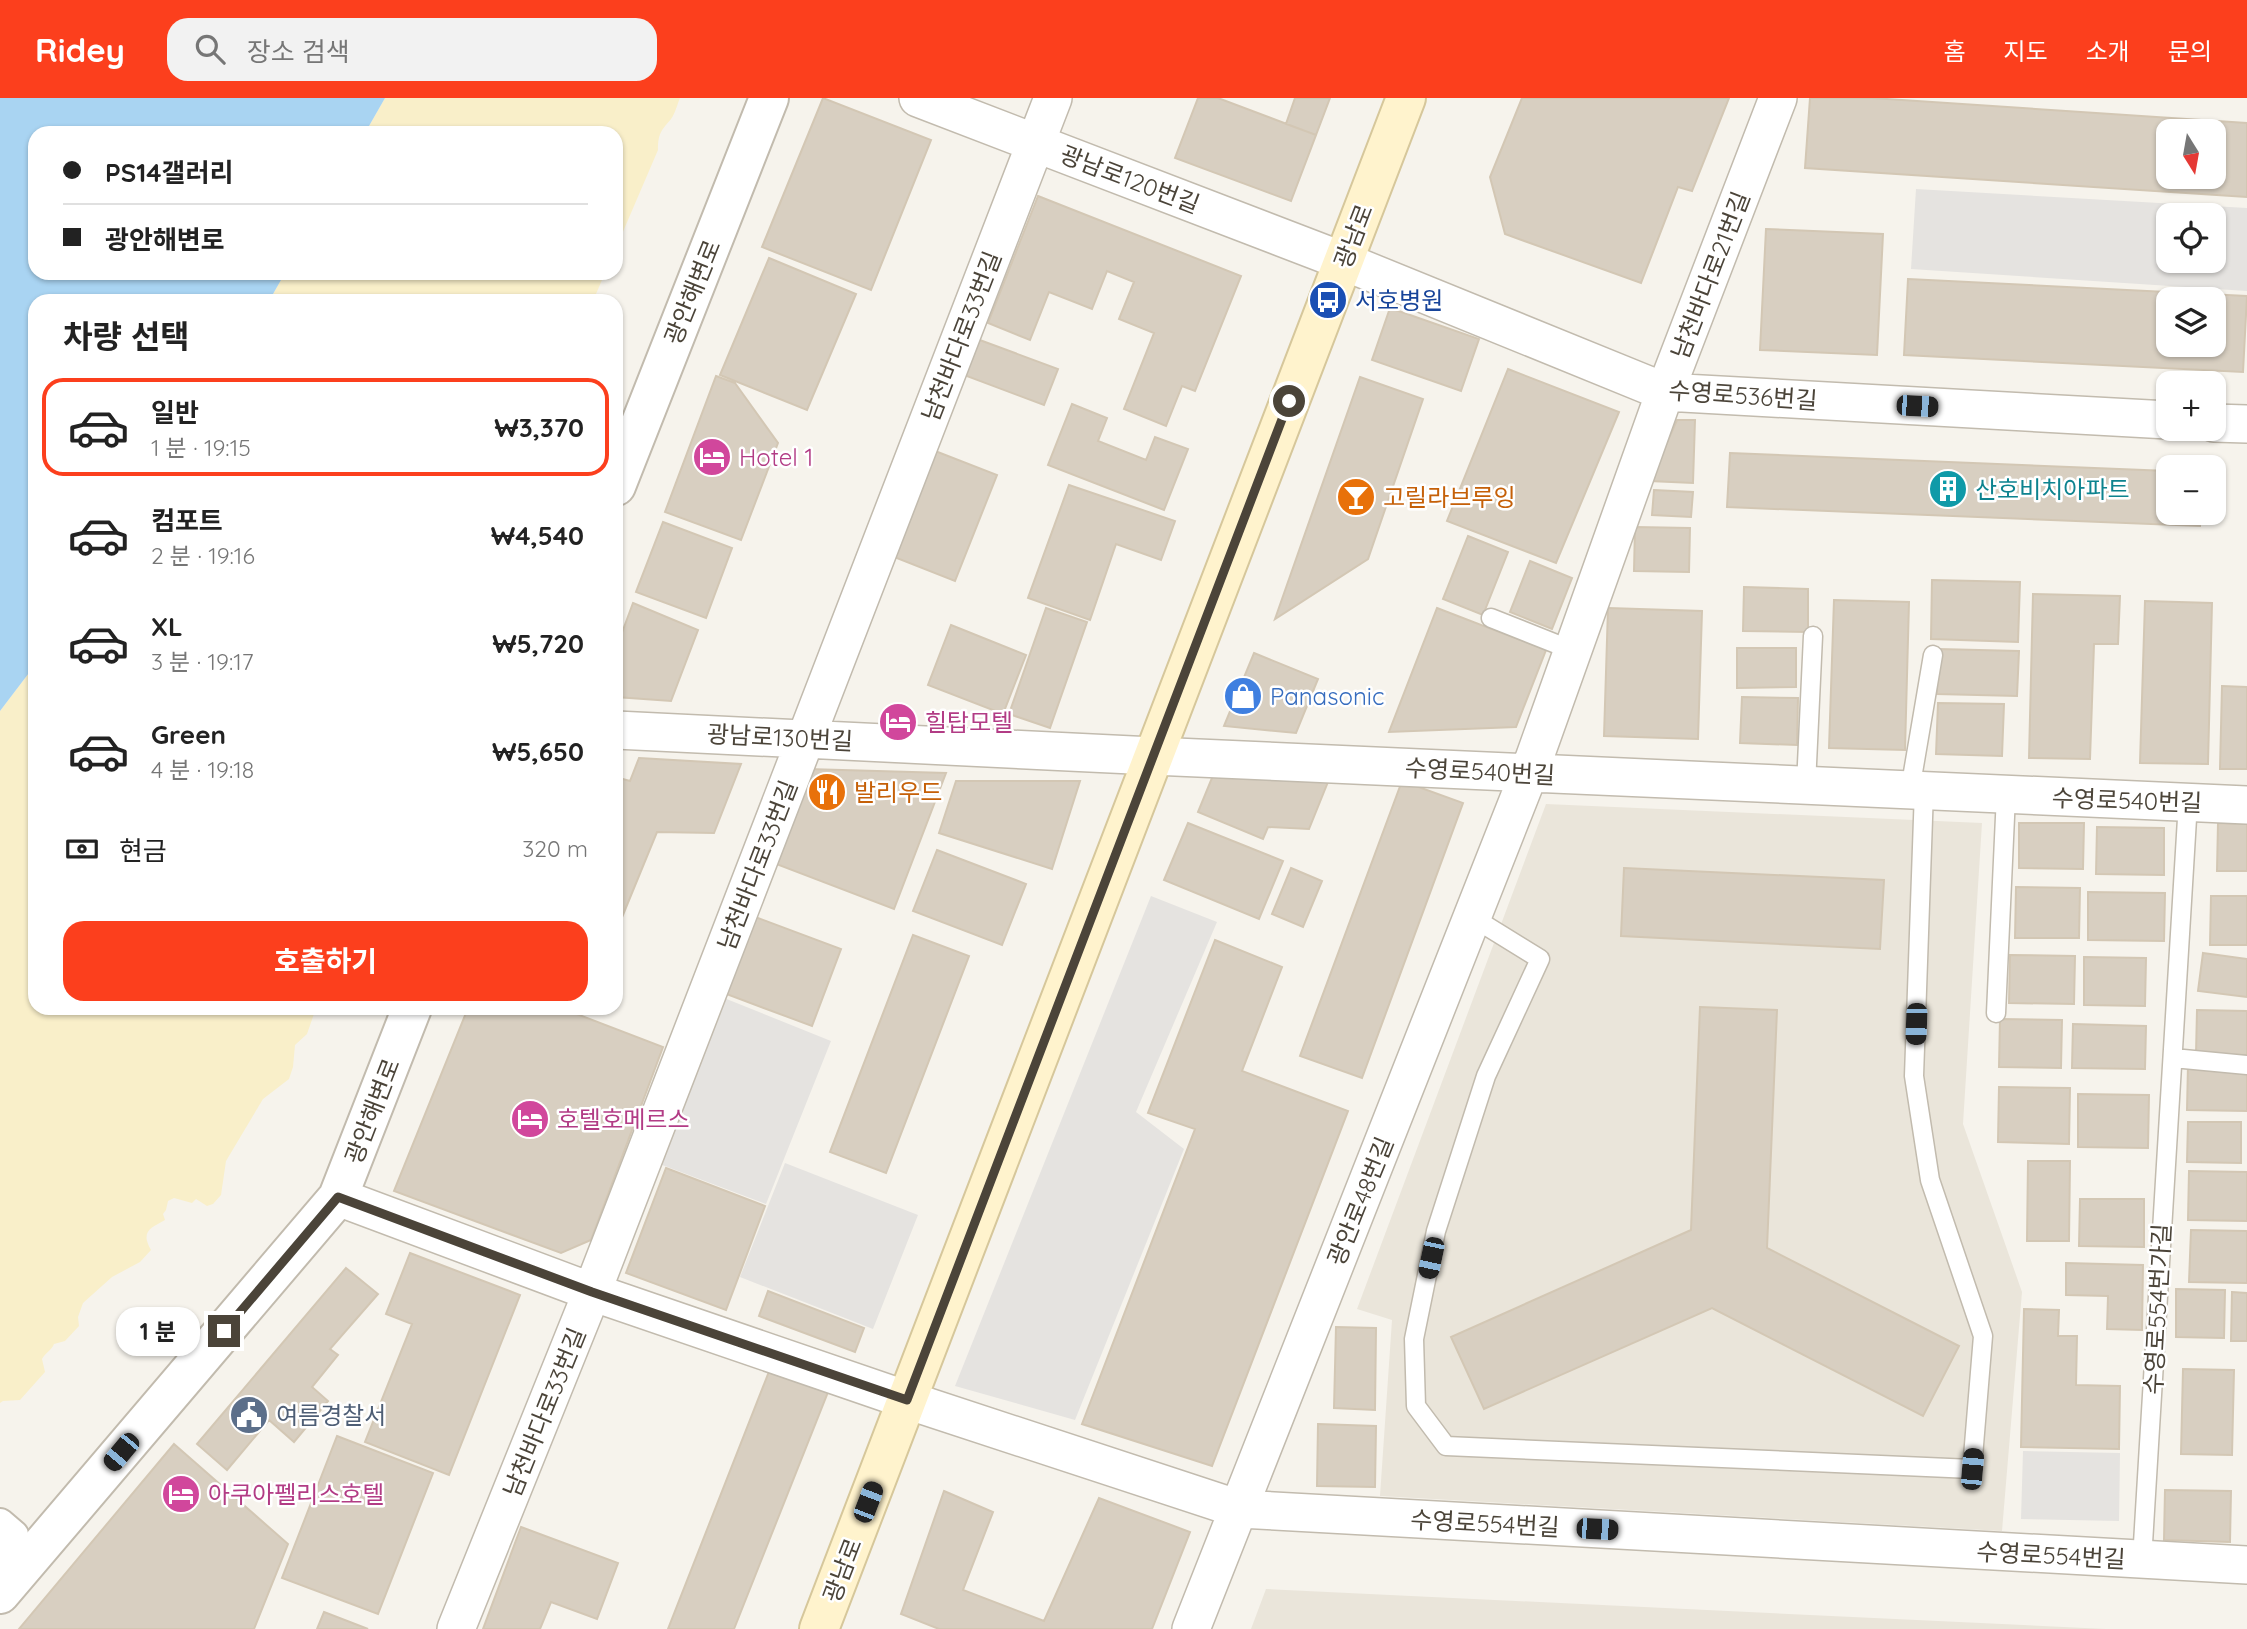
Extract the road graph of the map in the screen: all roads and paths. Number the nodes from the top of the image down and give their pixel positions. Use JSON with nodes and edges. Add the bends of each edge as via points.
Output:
{"nodes":[{"id":1,"x":769,"y":98,"type":"edge"},
{"id":2,"x":918,"y":98,"type":"edge"},
{"id":3,"x":1053,"y":98,"type":"edge"},
{"id":4,"x":1406,"y":98,"type":"edge"},
{"id":5,"x":1778,"y":98,"type":"edge"},
{"id":6,"x":1036,"y":143,"type":"junction"},
{"id":7,"x":1343,"y":261,"type":"junction"},
{"id":8,"x":1665,"y":392,"type":"junction"},
{"id":9,"x":2156,"y":419,"type":"edge"},
{"id":10,"x":2226,"y":423,"type":"edge"},
{"id":11,"x":2247,"y":424,"type":"edge"},
{"id":12,"x":623,"y":468,"type":"edge"},
{"id":13,"x":1490,"y":618,"type":"dead end"},
{"id":14,"x":1813,"y":636,"type":"dead end"},
{"id":15,"x":1574,"y":651,"type":"junction"},
{"id":16,"x":1933,"y":655,"type":"dead end"},
{"id":17,"x":623,"y":730,"type":"edge"},
{"id":18,"x":807,"y":738,"type":"junction"},
{"id":19,"x":1153,"y":756,"type":"junction"},
{"id":20,"x":1529,"y":773,"type":"junction"},
{"id":21,"x":1806,"y":785,"type":"junction"},
{"id":22,"x":1917,"y":790,"type":"junction"},
{"id":23,"x":2006,"y":794,"type":"junction"},
{"id":24,"x":2188,"y":802,"type":"junction"},
{"id":25,"x":2247,"y":805,"type":"edge"},
{"id":26,"x":1472,"y":917,"type":"junction"},
{"id":27,"x":1996,"y":1013,"type":"dead end"},
{"id":28,"x":409,"y":1015,"type":"edge"},
{"id":29,"x":2173,"y":1058,"type":"junction"},
{"id":30,"x":2247,"y":1065,"type":"edge"},
{"id":31,"x":338,"y":1197,"type":"junction"},
{"id":32,"x":592,"y":1292,"type":"junction"},
{"id":33,"x":907,"y":1400,"type":"junction"},
{"id":34,"x":1239,"y":1509,"type":"junction"},
{"id":35,"x":0,"y":1523,"type":"edge"},
{"id":36,"x":0,"y":1551,"type":"edge"},
{"id":37,"x":2142,"y":1560,"type":"junction"},
{"id":38,"x":2247,"y":1565,"type":"edge"},
{"id":39,"x":0,"y":1594,"type":"edge"},
{"id":40,"x":456,"y":1629,"type":"edge"},
{"id":41,"x":820,"y":1629,"type":"edge"},
{"id":42,"x":1191,"y":1629,"type":"edge"}],
"edges":[{"from":1,"to":12,"type":"street","name":"광안해변로"},
{"from":2,"to":6,"type":"street","name":"광남로120번길"},
{"from":3,"to":6,"type":"street","name":"남천바다로33번길"},
{"from":4,"to":7,"type":"main road","name":"광남로"},
{"from":5,"to":8,"type":"street","name":"남천바다로21번길"},
{"from":6,"to":7,"type":"street","name":"광남로120번길"},
{"from":6,"to":18,"type":"street","name":"남천바다로33번길"},
{"from":7,"to":8,"type":"street","name":"수영로536번길"},
{"from":7,"to":19,"type":"main road","name":"광남로"},
{"from":8,"to":9,"type":"street","name":"수영로536번길"},
{"from":8,"to":15,"type":"street","name":"남천바다로21번길"},
{"from":10,"to":11,"type":"street"},
{"from":13,"to":15,"type":"lane"},
{"from":14,"to":21,"type":"lane"},
{"from":15,"to":20,"type":"street","name":"남천바다로21번길"},
{"from":16,"to":22,"type":"lane"},
{"from":17,"to":18,"type":"street","name":"광남로130번길"},
{"from":18,"to":19,"type":"street","name":"광남로130번길"},
{"from":18,"to":32,"type":"street","name":"남천바다로33번길"},
{"from":19,"to":20,"type":"street","name":"수영로540번길"},
{"from":19,"to":33,"type":"main road","name":"광남로"},
{"from":20,"to":21,"type":"street","name":"수영로540번길"},
{"from":20,"to":26,"type":"street","name":"광안로48번길"},
{"from":21,"to":22,"type":"street","name":"수영로540번길"},
{"from":22,"to":23,"type":"street","name":"수영로540번길"},
{"from":22,"to":26,"type":"lane","via":[[1914,1076],[1930,1180],[1983,1336],[1972,1469],[1446,1446],[1416,1406],[1414,1339],[1436,1231],[1486,1076],[1540,959]]},
{"from":23,"to":24,"type":"street","name":"수영로540번길"},
{"from":23,"to":27,"type":"lane"},
{"from":24,"to":25,"type":"street","name":"수영로540번길"},
{"from":24,"to":29,"type":"lane","name":"수영로554번가길"},
{"from":26,"to":34,"type":"street","name":"광안로48번길"},
{"from":28,"to":31,"type":"street","name":"광안해변로"},
{"from":29,"to":30,"type":"lane"},
{"from":29,"to":37,"type":"lane","name":"수영로554번가길"},
{"from":31,"to":32,"type":"street","name":"수영로554번길"},
{"from":31,"to":39,"type":"street","name":"광안해변로"},
{"from":32,"to":33,"type":"street","name":"수영로554번길"},
{"from":32,"to":40,"type":"street","name":"남천바다로33번길"},
{"from":33,"to":34,"type":"street","name":"수영로554번길"},
{"from":33,"to":41,"type":"main road","name":"광남로"},
{"from":34,"to":37,"type":"street","name":"수영로554번길"},
{"from":34,"to":42,"type":"street","name":"광안로48번길"},
{"from":35,"to":36,"type":"street","via":[[14,1535]]},
{"from":37,"to":38,"type":"street","name":"수영로554번길"}]}
